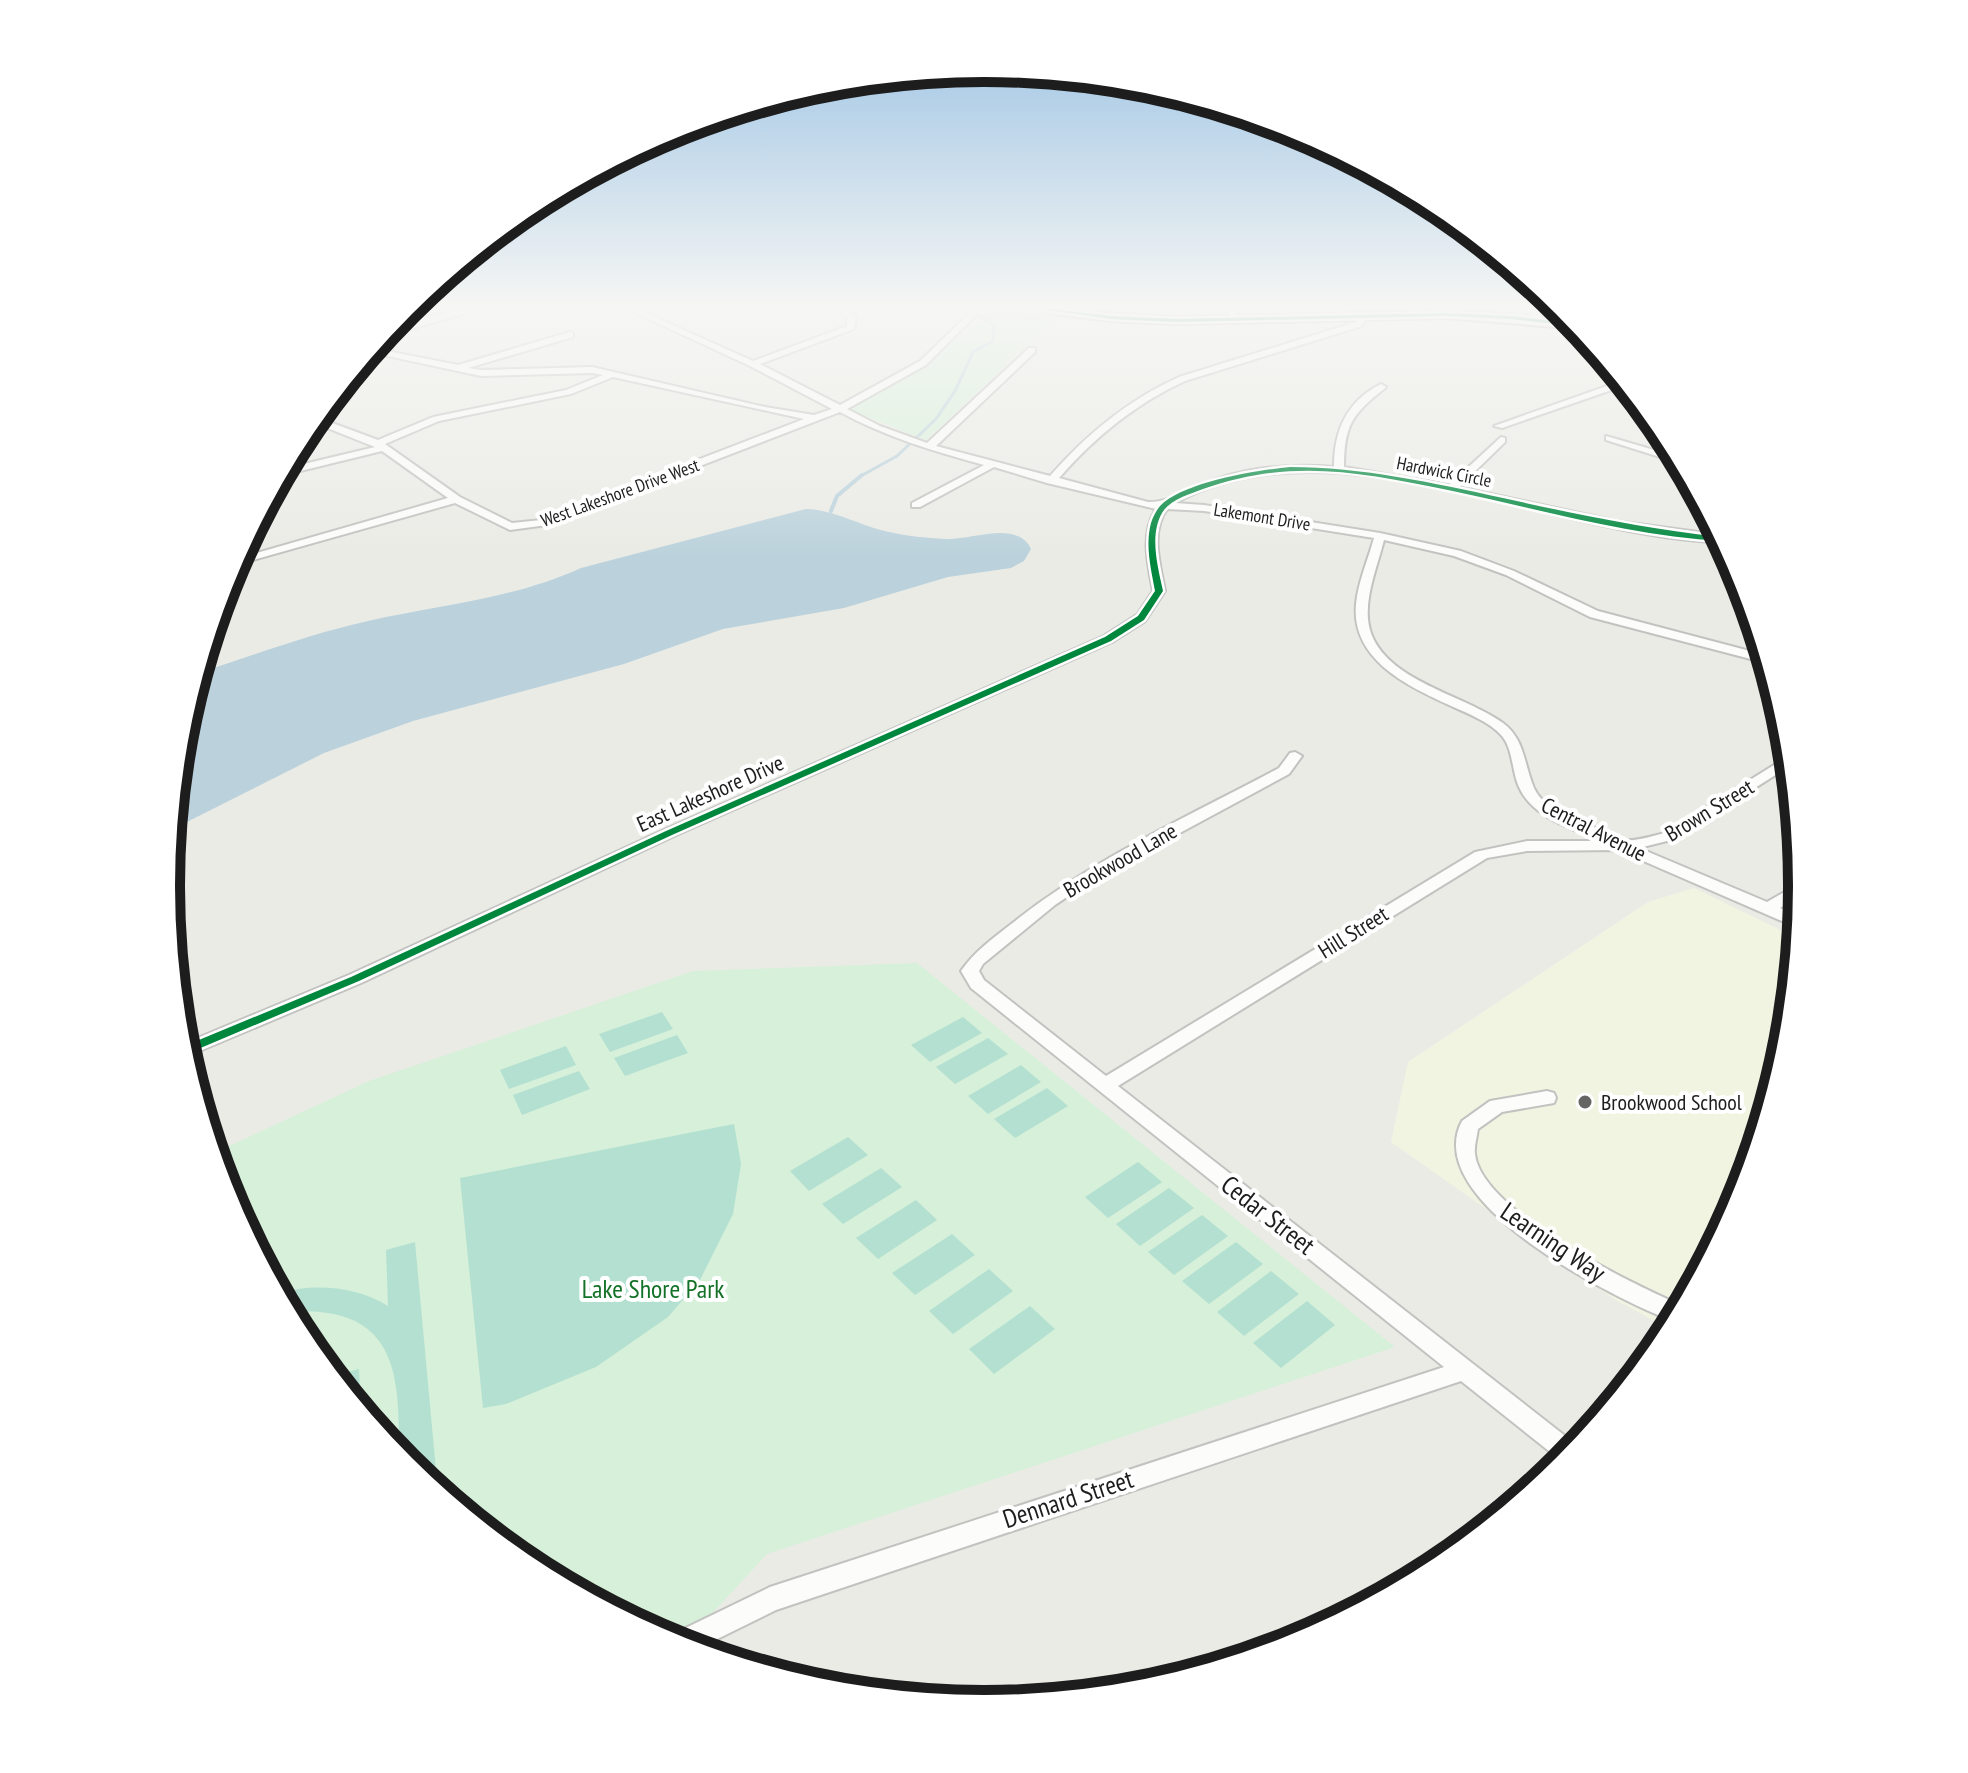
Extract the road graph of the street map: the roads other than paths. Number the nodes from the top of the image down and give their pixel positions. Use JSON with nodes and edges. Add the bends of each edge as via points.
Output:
{"nodes":[{"id":1,"x":569,"y":392,"type":"edge"},
{"id":2,"x":685,"y":392,"type":"edge"},
{"id":3,"x":807,"y":392,"type":"edge"},
{"id":4,"x":871,"y":392,"type":"edge"},
{"id":5,"x":988,"y":392,"type":"edge"},
{"id":6,"x":1155,"y":392,"type":"edge"},
{"id":7,"x":1375,"y":392,"type":"edge"},
{"id":8,"x":1599,"y":392,"type":"edge"},
{"id":9,"x":840,"y":409,"type":"junction"},
{"id":10,"x":813,"y":418,"type":"junction"},
{"id":11,"x":863,"y":421,"type":"junction"},
{"id":12,"x":326,"y":424,"type":"edge"},
{"id":13,"x":1499,"y":426,"type":"dead end"},
{"id":14,"x":1609,"y":438,"type":"dead end"},
{"id":15,"x":1501,"y":440,"type":"dead end"},
{"id":16,"x":380,"y":446,"type":"junction"},
{"id":17,"x":929,"y":447,"type":"junction"},
{"id":18,"x":1663,"y":455,"type":"edge"},
{"id":19,"x":991,"y":465,"type":"junction"},
{"id":20,"x":297,"y":469,"type":"edge"},
{"id":21,"x":1339,"y":469,"type":"junction"},
{"id":22,"x":1051,"y":481,"type":"junction"},
{"id":23,"x":1451,"y":489,"type":"junction"},
{"id":24,"x":456,"y":499,"type":"junction"},
{"id":25,"x":916,"y":505,"type":"dead end"},
{"id":26,"x":1164,"y":507,"type":"junction"},
{"id":27,"x":1380,"y":536,"type":"junction"},
{"id":28,"x":1709,"y":537,"type":"edge"},
{"id":29,"x":250,"y":558,"type":"edge"},
{"id":30,"x":1754,"y":656,"type":"edge"},
{"id":31,"x":1295,"y":756,"type":"dead end"},
{"id":32,"x":1779,"y":766,"type":"edge"},
{"id":33,"x":1623,"y":846,"type":"junction"},
{"id":34,"x":1788,"y":896,"type":"edge"},
{"id":35,"x":1768,"y":908,"type":"junction"},
{"id":36,"x":1787,"y":917,"type":"edge"},
{"id":37,"x":970,"y":971,"type":"joint"},
{"id":38,"x":196,"y":1046,"type":"edge"},
{"id":39,"x":1104,"y":1086,"type":"junction"},
{"id":40,"x":1547,"y":1098,"type":"dead end"},
{"id":41,"x":1668,"y":1309,"type":"edge"},
{"id":42,"x":1464,"y":1370,"type":"junction"},
{"id":43,"x":1561,"y":1447,"type":"edge"},
{"id":44,"x":694,"y":1637,"type":"edge"}],
"edges":[{"from":1,"to":16,"type":"street","via":[[436,419]]},
{"from":2,"to":10,"type":"street"},
{"from":3,"to":9,"type":"street","name":"Lakemont Drive"},
{"from":4,"to":9,"type":"street","name":"West Lakeshore Drive West"},
{"from":5,"to":17,"type":"street"},
{"from":6,"to":22,"type":"street","via":[[1107,425]]},
{"from":7,"to":21,"type":"street","via":[[1341,426]]},
{"from":8,"to":13,"type":"street"},
{"from":9,"to":10,"type":"street","name":"West Lakeshore Drive West"},
{"from":9,"to":11,"type":"street","name":"Lakemont Drive"},
{"from":10,"to":11,"type":"street"},
{"from":10,"to":24,"type":"street","name":"West Lakeshore Drive West","via":[[543,523],[510,527]]},
{"from":11,"to":17,"type":"street","name":"Lakemont Drive"},
{"from":12,"to":16,"type":"street","name":"West Lakeshore Drive West"},
{"from":14,"to":18,"type":"street"},
{"from":15,"to":23,"type":"street"},
{"from":16,"to":20,"type":"street"},
{"from":16,"to":24,"type":"street","name":"West Lakeshore Drive West"},
{"from":17,"to":19,"type":"street","name":"Lakemont Drive"},
{"from":19,"to":22,"type":"street","name":"Lakemont Drive"},
{"from":19,"to":25,"type":"street"},
{"from":21,"to":23,"type":"street","name":"Hardwick Circle"},
{"from":21,"to":26,"type":"street","name":"Hardwick Circle","via":[[1295,467],[1234,476]]},
{"from":22,"to":26,"type":"street","name":"Lakemont Drive"},
{"from":23,"to":28,"type":"street","name":"Hardwick Circle"},
{"from":24,"to":29,"type":"street"},
{"from":26,"to":27,"type":"street","name":"Lakemont Drive","via":[[1204,508]]},
{"from":26,"to":38,"type":"street","name":"East Lakeshore Drive","via":[[1150,555],[1159,591],[1141,618],[1117,634],[355,979]]},
{"from":27,"to":30,"type":"street","name":"Lakemont Drive","via":[[1483,561],[1594,614]]},
{"from":27,"to":33,"type":"street","name":"Central Avenue","via":[[1362,607],[1362,624],[1374,652],[1405,678],[1502,728],[1516,749],[1526,790],[1534,800]]},
{"from":31,"to":37,"type":"street","name":"Brookwood Lane","via":[[1284,771],[1083,879],[1037,911]]},
{"from":32,"to":33,"type":"street","name":"Brown Street","via":[[1670,836]]},
{"from":33,"to":35,"type":"street","name":"Central Avenue"},
{"from":33,"to":39,"type":"street","name":"Hill Street","via":[[1513,847],[1481,855]]},
{"from":34,"to":35,"type":"street"},
{"from":35,"to":36,"type":"street","name":"Central Avenue"},
{"from":37,"to":39,"type":"street","name":"Cedar Street","via":[[977,984]]},
{"from":39,"to":42,"type":"street","name":"Cedar Street"},
{"from":40,"to":41,"type":"street","name":"Learning Way","via":[[1497,1106],[1469,1126],[1465,1156],[1480,1189],[1510,1218],[1619,1287]]},
{"from":42,"to":43,"type":"street","name":"Cedar Street"},
{"from":42,"to":44,"type":"street","name":"Dennard Street","via":[[770,1599]]}]}
